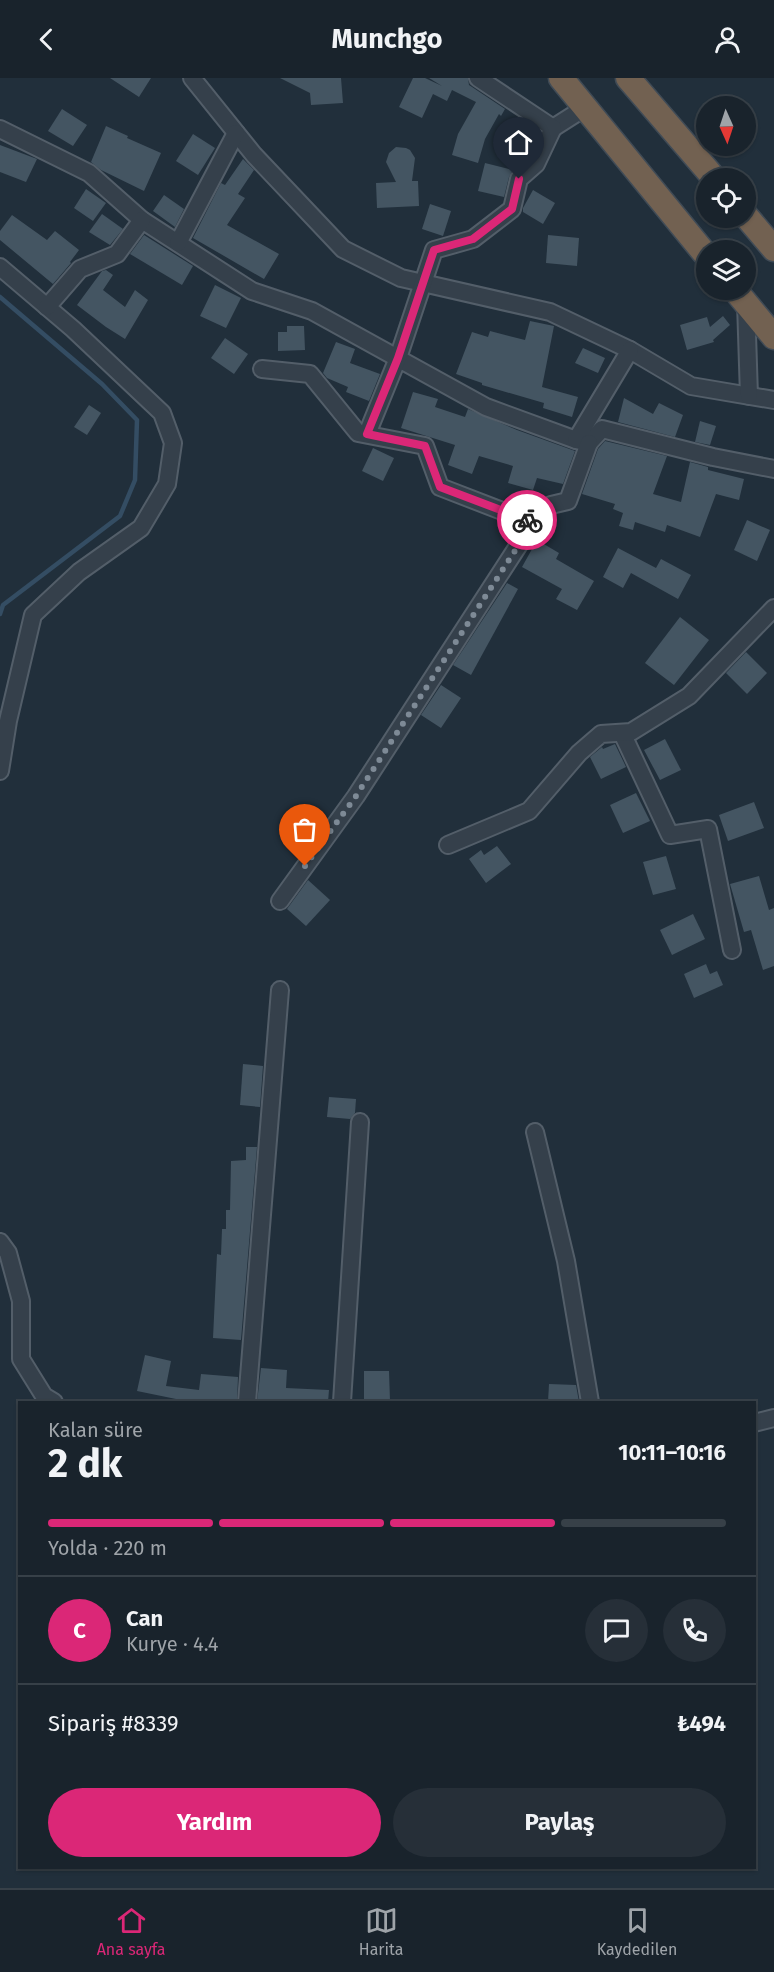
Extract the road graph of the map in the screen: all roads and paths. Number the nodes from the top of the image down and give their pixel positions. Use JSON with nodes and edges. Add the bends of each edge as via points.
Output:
{"nodes":[{"id":1,"x":192,"y":78,"type":"edge"},
{"id":2,"x":478,"y":78,"type":"edge"},
{"id":3,"x":561,"y":78,"type":"edge"},
{"id":4,"x":628,"y":78,"type":"edge"},
{"id":5,"x":586,"y":108,"type":"junction"},
{"id":6,"x":553,"y":128,"type":"junction"},
{"id":7,"x":0,"y":129,"type":"edge"},
{"id":8,"x":236,"y":133,"type":"junction"},
{"id":9,"x":705,"y":168,"type":"edge"},
{"id":10,"x":142,"y":220,"type":"junction"},
{"id":11,"x":756,"y":228,"type":"edge"},
{"id":12,"x":178,"y":243,"type":"junction"},
{"id":13,"x":696,"y":243,"type":"edge"},
{"id":14,"x":774,"y":249,"type":"edge"},
{"id":15,"x":0,"y":267,"type":"edge"},
{"id":16,"x":422,"y":282,"type":"junction"},
{"id":17,"x":740,"y":300,"type":"edge"},
{"id":18,"x":743,"y":300,"type":"edge"},
{"id":19,"x":47,"y":307,"type":"junction"},
{"id":20,"x":774,"y":337,"type":"edge"},
{"id":21,"x":630,"y":350,"type":"junction"},
{"id":22,"x":398,"y":358,"type":"junction"},
{"id":23,"x":262,"y":369,"type":"dead end"},
{"id":24,"x":749,"y":396,"type":"junction"},
{"id":25,"x":774,"y":400,"type":"edge"},
{"id":26,"x":367,"y":434,"type":"junction"},
{"id":27,"x":583,"y":442,"type":"junction"},
{"id":28,"x":774,"y":469,"type":"edge"},
{"id":29,"x":533,"y":523,"type":"junction"},
{"id":30,"x":774,"y":608,"type":"edge"},
{"id":31,"x":622,"y":733,"type":"junction"},
{"id":32,"x":0,"y":771,"type":"edge"},
{"id":33,"x":448,"y":845,"type":"dead end"},
{"id":34,"x":279,"y":901,"type":"dead end"},
{"id":35,"x":732,"y":950,"type":"dead end"},
{"id":36,"x":280,"y":990,"type":"dead end"},
{"id":37,"x":360,"y":1122,"type":"dead end"},
{"id":38,"x":535,"y":1132,"type":"dead end"},
{"id":39,"x":0,"y":1242,"type":"edge"},
{"id":40,"x":52,"y":1401,"type":"edge"},
{"id":41,"x":247,"y":1401,"type":"edge"},
{"id":42,"x":342,"y":1401,"type":"edge"},
{"id":43,"x":590,"y":1401,"type":"edge"},
{"id":44,"x":774,"y":1418,"type":"edge"},
{"id":45,"x":756,"y":1422,"type":"edge"}],
"edges":[{"from":1,"to":8,"type":"street"},
{"from":2,"to":6,"type":"street"},
{"from":3,"to":5,"type":"highway"},
{"from":4,"to":9,"type":"highway"},
{"from":5,"to":6,"type":"street"},
{"from":5,"to":13,"type":"highway"},
{"from":6,"to":16,"type":"street","via":[[536,164],[519,179],[512,209],[473,239],[434,250]]},
{"from":7,"to":10,"type":"street","via":[[89,173]]},
{"from":8,"to":12,"type":"street"},
{"from":8,"to":16,"type":"street","via":[[343,249],[401,278]]},
{"from":10,"to":12,"type":"street"},
{"from":10,"to":19,"type":"street","via":[[117,254],[80,269]]},
{"from":11,"to":14,"type":"highway"},
{"from":12,"to":22,"type":"street","via":[[252,291],[312,311]]},
{"from":15,"to":19,"type":"street"},
{"from":16,"to":21,"type":"street","via":[[550,312]]},
{"from":16,"to":22,"type":"street"},
{"from":17,"to":24,"type":"street"},
{"from":18,"to":20,"type":"highway"},
{"from":19,"to":32,"type":"street","via":[[162,413],[173,443],[167,484],[141,528],[79,572],[33,615]]},
{"from":21,"to":24,"type":"street","via":[[691,386]]},
{"from":21,"to":27,"type":"street"},
{"from":22,"to":26,"type":"street"},
{"from":22,"to":27,"type":"street","via":[[486,407]]},
{"from":23,"to":26,"type":"street","via":[[310,374],[358,433]]},
{"from":24,"to":25,"type":"street"},
{"from":26,"to":29,"type":"street","via":[[425,446],[440,487]]},
{"from":27,"to":28,"type":"street","via":[[602,429]]},
{"from":27,"to":29,"type":"street","via":[[568,501],[551,505]]},
{"from":29,"to":34,"type":"street","via":[[356,796]]},
{"from":30,"to":31,"type":"street","via":[[688,696],[631,732]]},
{"from":31,"to":33,"type":"street","via":[[601,734],[579,753],[529,811]]},
{"from":31,"to":35,"type":"street","via":[[670,836],[708,829]]},
{"from":36,"to":41,"type":"street"},
{"from":37,"to":42,"type":"street"},
{"from":38,"to":43,"type":"street","via":[[566,1261]]},
{"from":39,"to":40,"type":"street","via":[[8,1253],[21,1300],[21,1359],[44,1396]]},
{"from":44,"to":45,"type":"street"}]}
